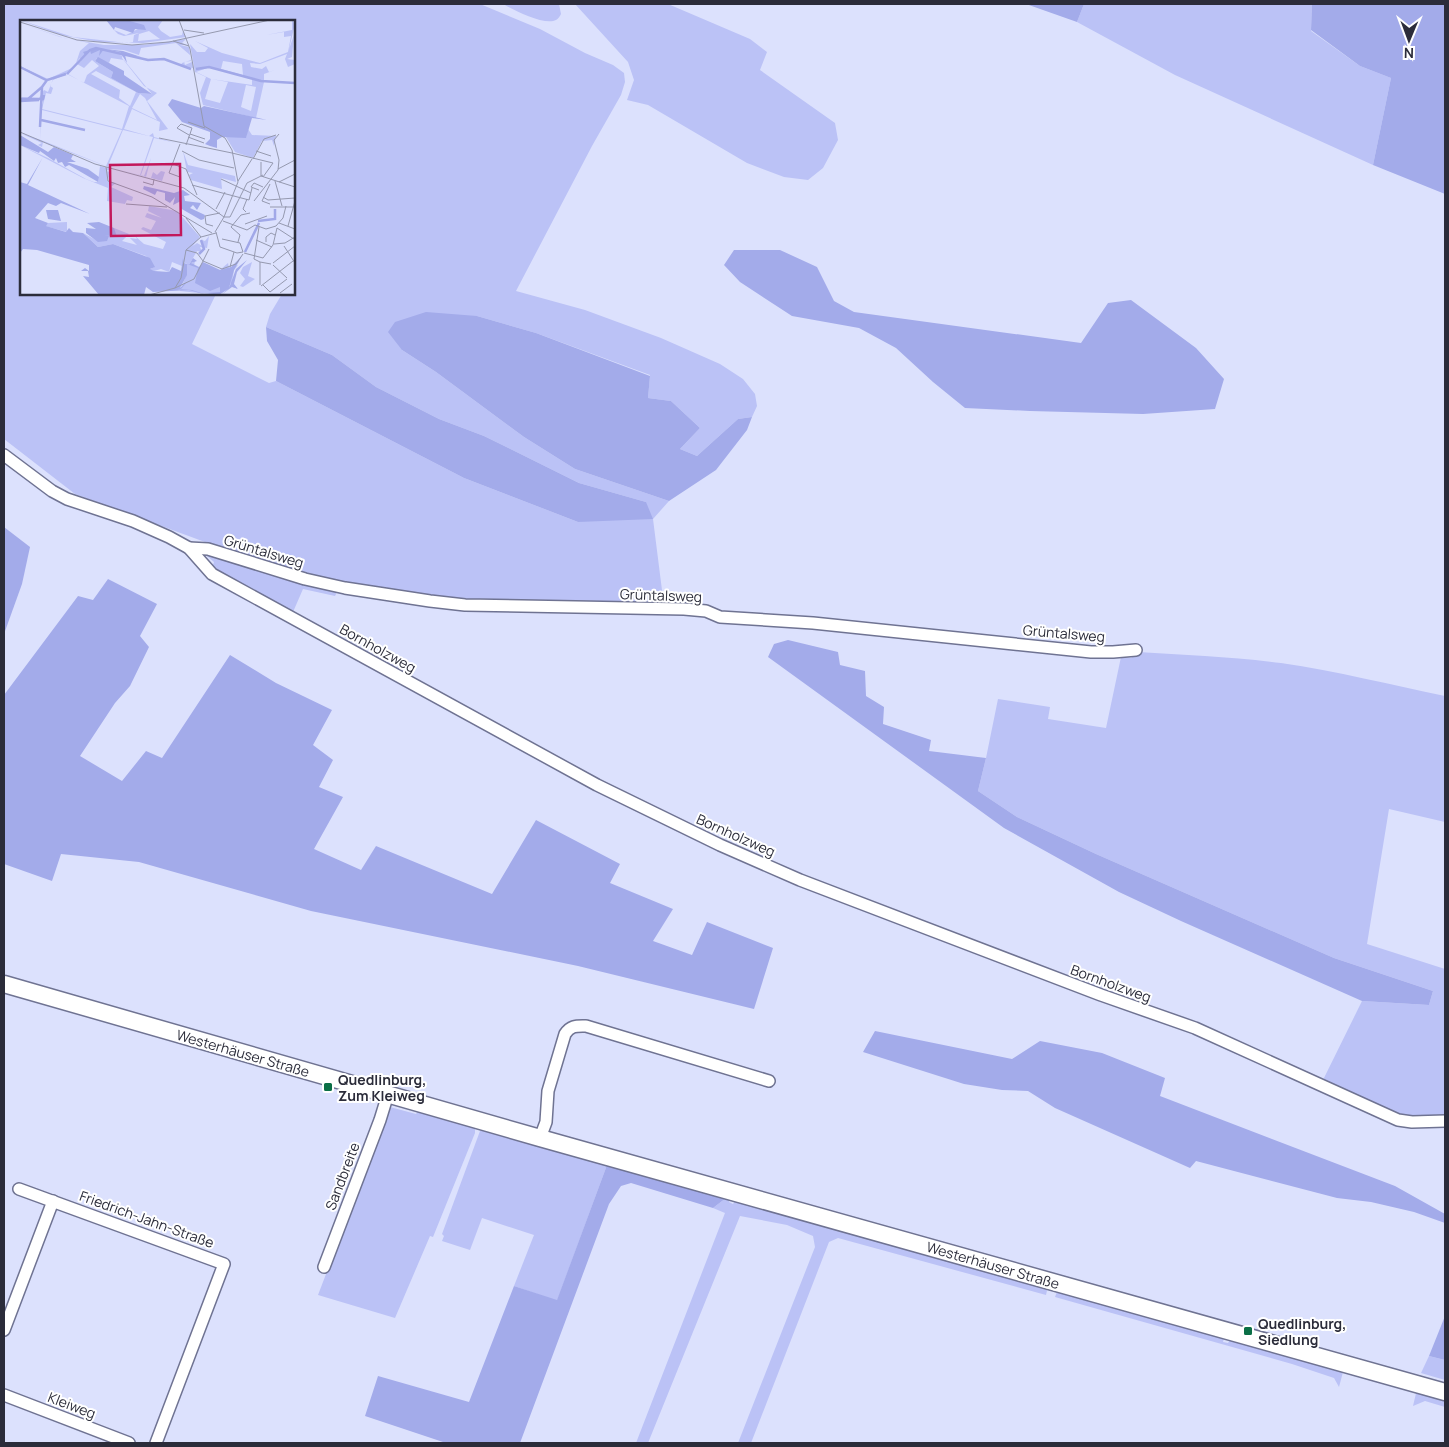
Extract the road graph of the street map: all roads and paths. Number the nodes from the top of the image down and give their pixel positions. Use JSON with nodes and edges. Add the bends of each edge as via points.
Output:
{"nodes":[{"id":1,"x":4,"y":455,"type":"edge"},
{"id":2,"x":189,"y":548,"type":"junction"},
{"id":3,"x":1136,"y":650,"type":"dead end"},
{"id":4,"x":4,"y":984,"type":"edge"},
{"id":5,"x":769,"y":1081,"type":"dead end"},
{"id":6,"x":388,"y":1094,"type":"junction"},
{"id":7,"x":1445,"y":1121,"type":"edge"},
{"id":8,"x":540,"y":1138,"type":"junction"},
{"id":9,"x":20,"y":1189,"type":"dead end"},
{"id":10,"x":53,"y":1201,"type":"junction"},
{"id":11,"x":324,"y":1267,"type":"dead end"},
{"id":12,"x":4,"y":1330,"type":"edge"},
{"id":13,"x":1445,"y":1392,"type":"edge"},
{"id":14,"x":4,"y":1395,"type":"edge"},
{"id":15,"x":129,"y":1443,"type":"edge"},
{"id":16,"x":156,"y":1443,"type":"edge"}],
"edges":[{"from":1,"to":2,"type":"street","name":"Bornholzweg","via":[[52,491],[84,506],[133,521]]},
{"from":2,"to":3,"type":"street","name":"Grüntalsweg","via":[[208,549],[345,588],[457,604],[684,609],[706,611],[720,617],[823,624],[1091,652]]},
{"from":2,"to":7,"type":"street","name":"Bornholzweg","via":[[212,574],[597,785],[720,845],[800,880],[1101,996],[1195,1028],[1398,1120]]},
{"from":4,"to":6,"type":"main road","name":"Westerhäuser Straße"},
{"from":5,"to":8,"type":"street","via":[[586,1026],[573,1026],[565,1034],[548,1091],[546,1122]]},
{"from":6,"to":8,"type":"main road","name":"Westerhäuser Straße"},
{"from":6,"to":11,"type":"street","name":"Sandbreite"},
{"from":8,"to":13,"type":"main road","name":"Westerhäuser Straße"},
{"from":9,"to":10,"type":"street","name":"Friedrich-Jahn-Straße"},
{"from":10,"to":12,"type":"street"},
{"from":10,"to":16,"type":"street","name":"Friedrich-Jahn-Straße","via":[[224,1264]]},
{"from":14,"to":15,"type":"street","name":"Kleiweg"}]}
